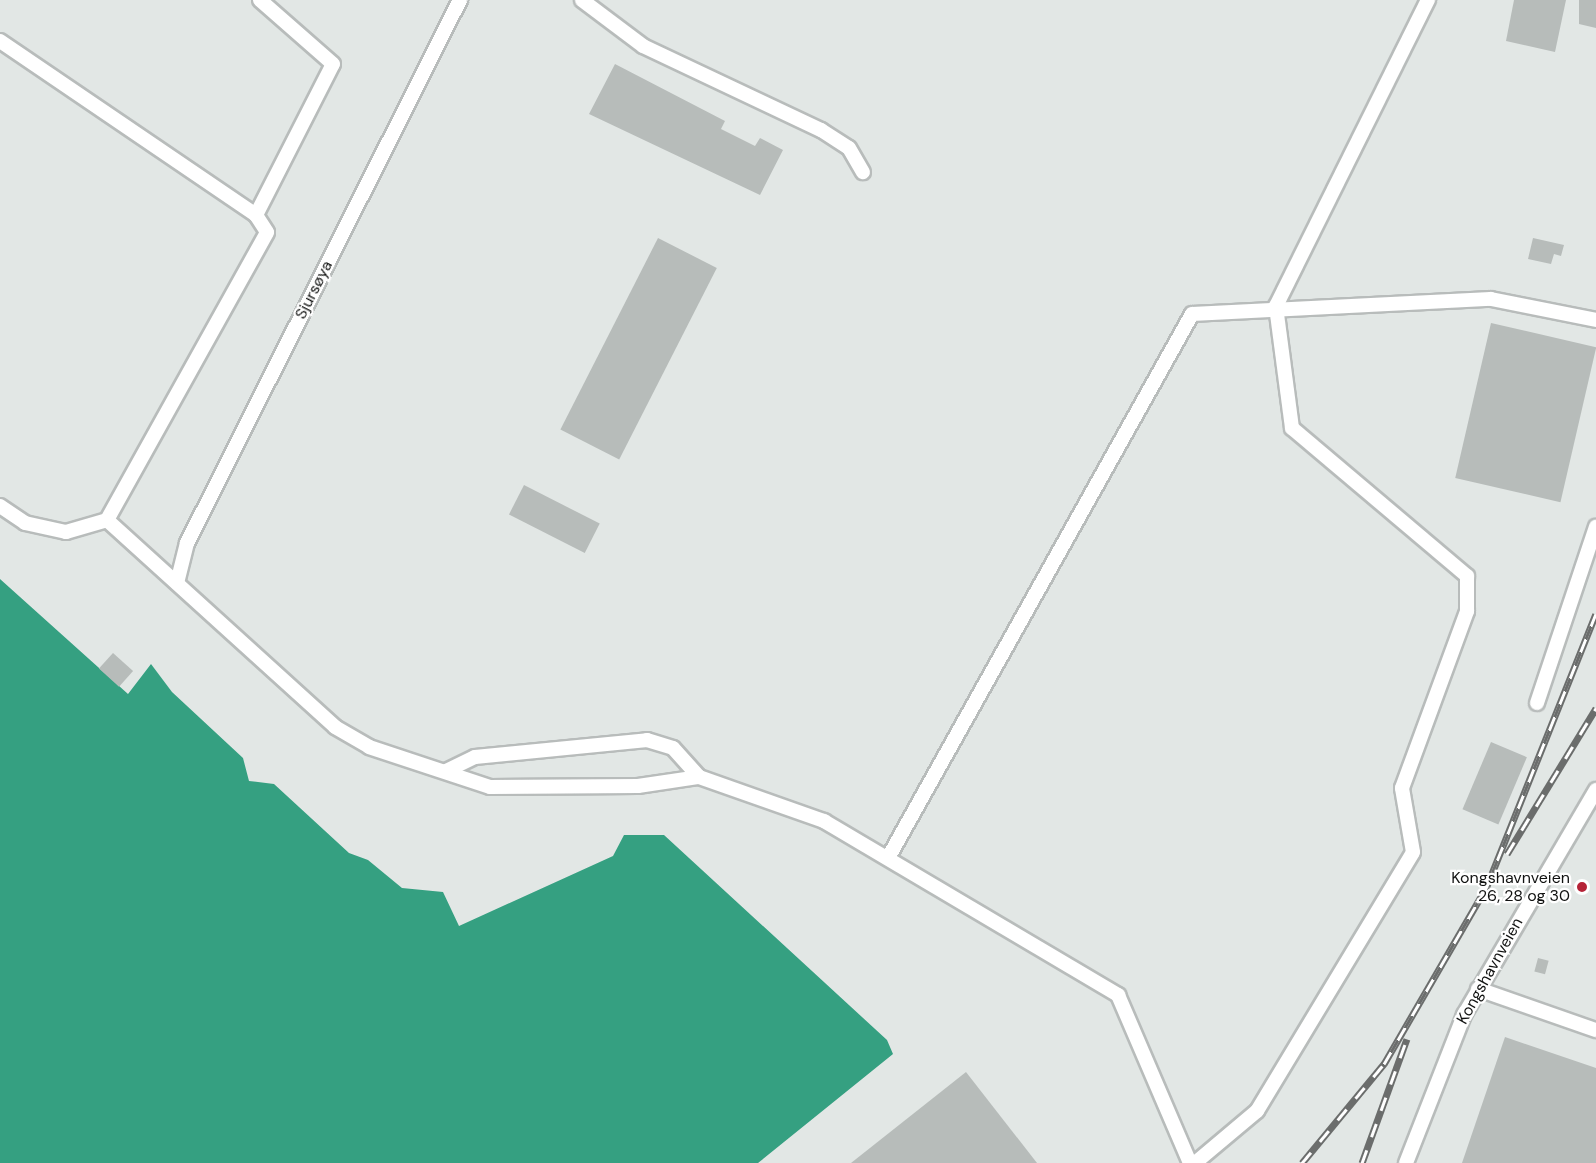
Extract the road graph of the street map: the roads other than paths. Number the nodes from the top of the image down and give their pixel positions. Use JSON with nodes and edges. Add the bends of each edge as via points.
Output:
{"nodes":[{"id":1,"x":260,"y":0,"type":"edge"},
{"id":2,"x":460,"y":0,"type":"edge"},
{"id":3,"x":582,"y":0,"type":"edge"},
{"id":4,"x":1428,"y":0,"type":"edge"},
{"id":5,"x":0,"y":41,"type":"edge"},
{"id":6,"x":863,"y":172,"type":"dead end"},
{"id":7,"x":256,"y":215,"type":"junction"},
{"id":8,"x":1276,"y":306,"type":"junction"},
{"id":9,"x":1596,"y":320,"type":"edge"},
{"id":10,"x":0,"y":506,"type":"edge"},
{"id":11,"x":107,"y":520,"type":"junction"},
{"id":12,"x":1596,"y":527,"type":"edge"},
{"id":13,"x":177,"y":583,"type":"junction"},
{"id":14,"x":1537,"y":702,"type":"dead end"},
{"id":15,"x":446,"y":771,"type":"junction"},
{"id":16,"x":699,"y":777,"type":"junction"},
{"id":17,"x":1596,"y":790,"type":"edge"},
{"id":18,"x":888,"y":858,"type":"junction"},
{"id":19,"x":1478,"y":988,"type":"junction"},
{"id":20,"x":1596,"y":1030,"type":"edge"},
{"id":21,"x":1190,"y":1163,"type":"edge"},
{"id":22,"x":1196,"y":1163,"type":"edge"},
{"id":23,"x":1406,"y":1163,"type":"edge"}],
"edges":[{"from":1,"to":7,"type":"lane","via":[[333,64]]},
{"from":2,"to":13,"type":"lane","name":"Sjursøya","via":[[187,543]]},
{"from":3,"to":6,"type":"lane","via":[[643,46],[821,130],[849,148]]},
{"from":4,"to":8,"type":"lane"},
{"from":5,"to":7,"type":"lane"},
{"from":7,"to":11,"type":"lane","via":[[267,232]]},
{"from":8,"to":9,"type":"lane","via":[[1491,299]]},
{"from":8,"to":18,"type":"lane","via":[[1192,314]]},
{"from":8,"to":22,"type":"lane","via":[[1292,428],[1467,576],[1467,611],[1402,788],[1413,852],[1257,1111]]},
{"from":10,"to":11,"type":"lane","via":[[25,523],[66,532]]},
{"from":11,"to":13,"type":"lane"},
{"from":12,"to":14,"type":"lane"},
{"from":13,"to":15,"type":"lane","via":[[335,727],[380,752]]},
{"from":15,"to":16,"type":"lane","via":[[490,787],[638,786]]},
{"from":15,"to":16,"type":"lane","via":[[475,757],[647,740],[673,748]]},
{"from":16,"to":18,"type":"lane","via":[[824,821]]},
{"from":17,"to":19,"type":"lane","name":"Kongshavnveien"},
{"from":18,"to":21,"type":"lane","via":[[1118,995]]},
{"from":19,"to":20,"type":"lane"},
{"from":19,"to":23,"type":"lane","name":"Kongshavnveien","via":[[1451,1041]]}]}
